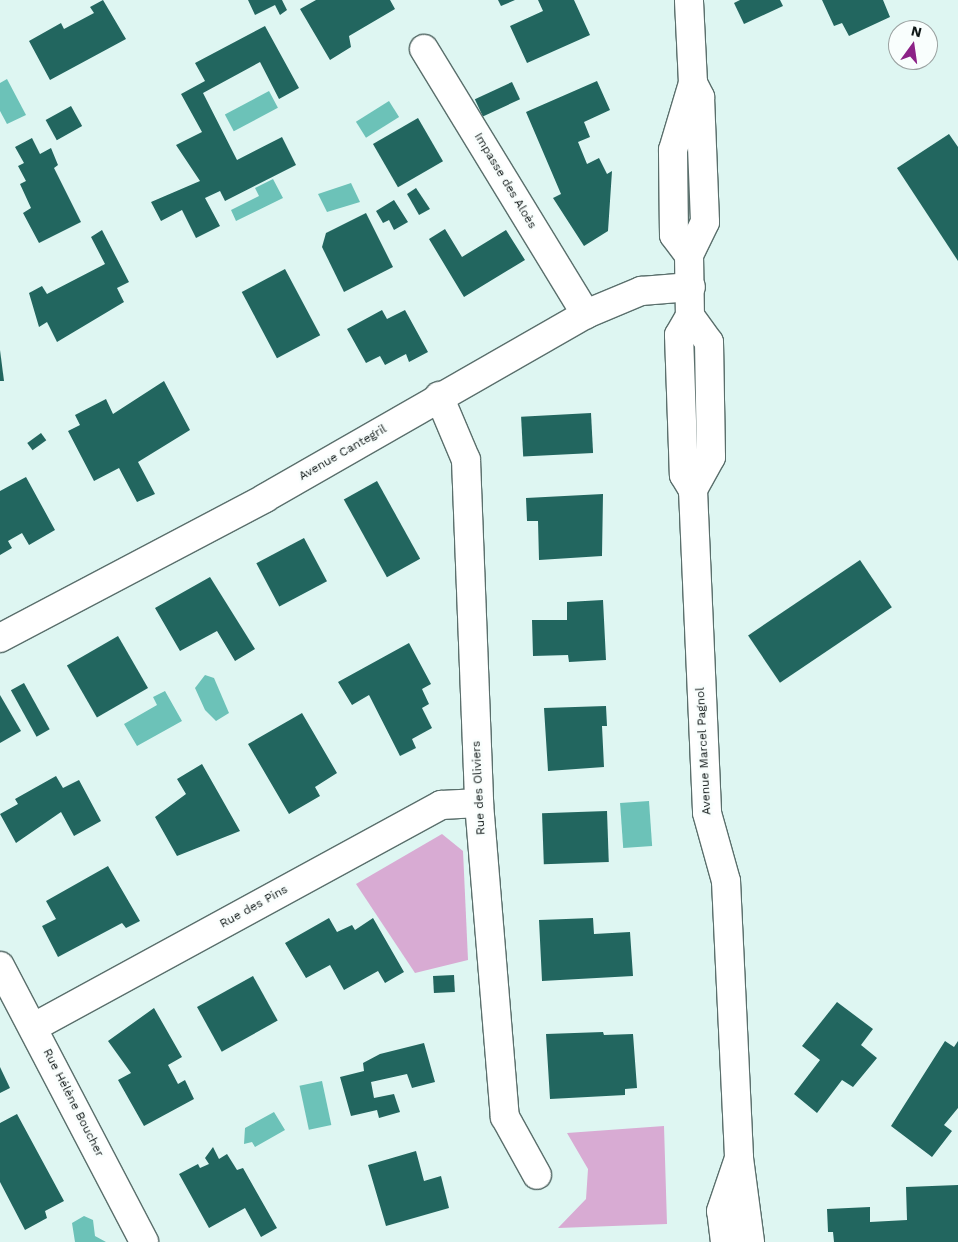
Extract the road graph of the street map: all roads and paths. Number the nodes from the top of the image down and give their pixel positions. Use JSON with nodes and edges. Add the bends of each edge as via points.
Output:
{"nodes":[{"id":1,"x":689,"y":0,"type":"edge"},
{"id":2,"x":424,"y":49,"type":"dead end"},
{"id":3,"x":691,"y":287,"type":"junction"},
{"id":4,"x":586,"y":314,"type":"junction"},
{"id":5,"x":439,"y":396,"type":"junction"},
{"id":6,"x":0,"y":638,"type":"edge"},
{"id":7,"x":479,"y":802,"type":"junction"},
{"id":8,"x":0,"y":966,"type":"edge"},
{"id":9,"x":34,"y":1026,"type":"junction"},
{"id":10,"x":739,"y":1158,"type":"junction"},
{"id":11,"x":537,"y":1175,"type":"dead end"},
{"id":12,"x":144,"y":1242,"type":"edge"},
{"id":13,"x":725,"y":1242,"type":"edge"},
{"id":14,"x":750,"y":1242,"type":"edge"}],
"edges":[{"from":1,"to":3,"type":"street","name":"Avenue Marcel Pagnol","via":[[693,84],[700,97],[705,222],[689,255]]},
{"from":2,"to":4,"type":"street","name":"Impasse des Aloès"},
{"from":3,"to":4,"type":"street","name":"Avenue Cantegril","via":[[641,291]]},
{"from":3,"to":10,"type":"street","name":"Avenue Marcel Pagnol","via":[[690,316],[679,335],[684,475],[693,490],[707,813],[726,881]]},
{"from":4,"to":5,"type":"street","name":"Avenue Cantegril"},
{"from":5,"to":6,"type":"street","name":"Avenue Cantegril","via":[[265,498]]},
{"from":5,"to":7,"type":"street","name":"Rue des Oliviers","via":[[466,460]]},
{"from":7,"to":9,"type":"street","name":"Rue des Pins","via":[[441,804]]},
{"from":7,"to":11,"type":"street","name":"Rue des Oliviers","via":[[505,1117]]},
{"from":8,"to":9,"type":"street","name":"Rue Hélène Boucher"},
{"from":9,"to":12,"type":"street","name":"Rue Hélène Boucher"},
{"from":10,"to":13,"type":"street","name":"Avenue Marcel Pagnol","via":[[721,1211]]},
{"from":10,"to":14,"type":"street","name":"Avenue Marcel Pagnol"}]}
